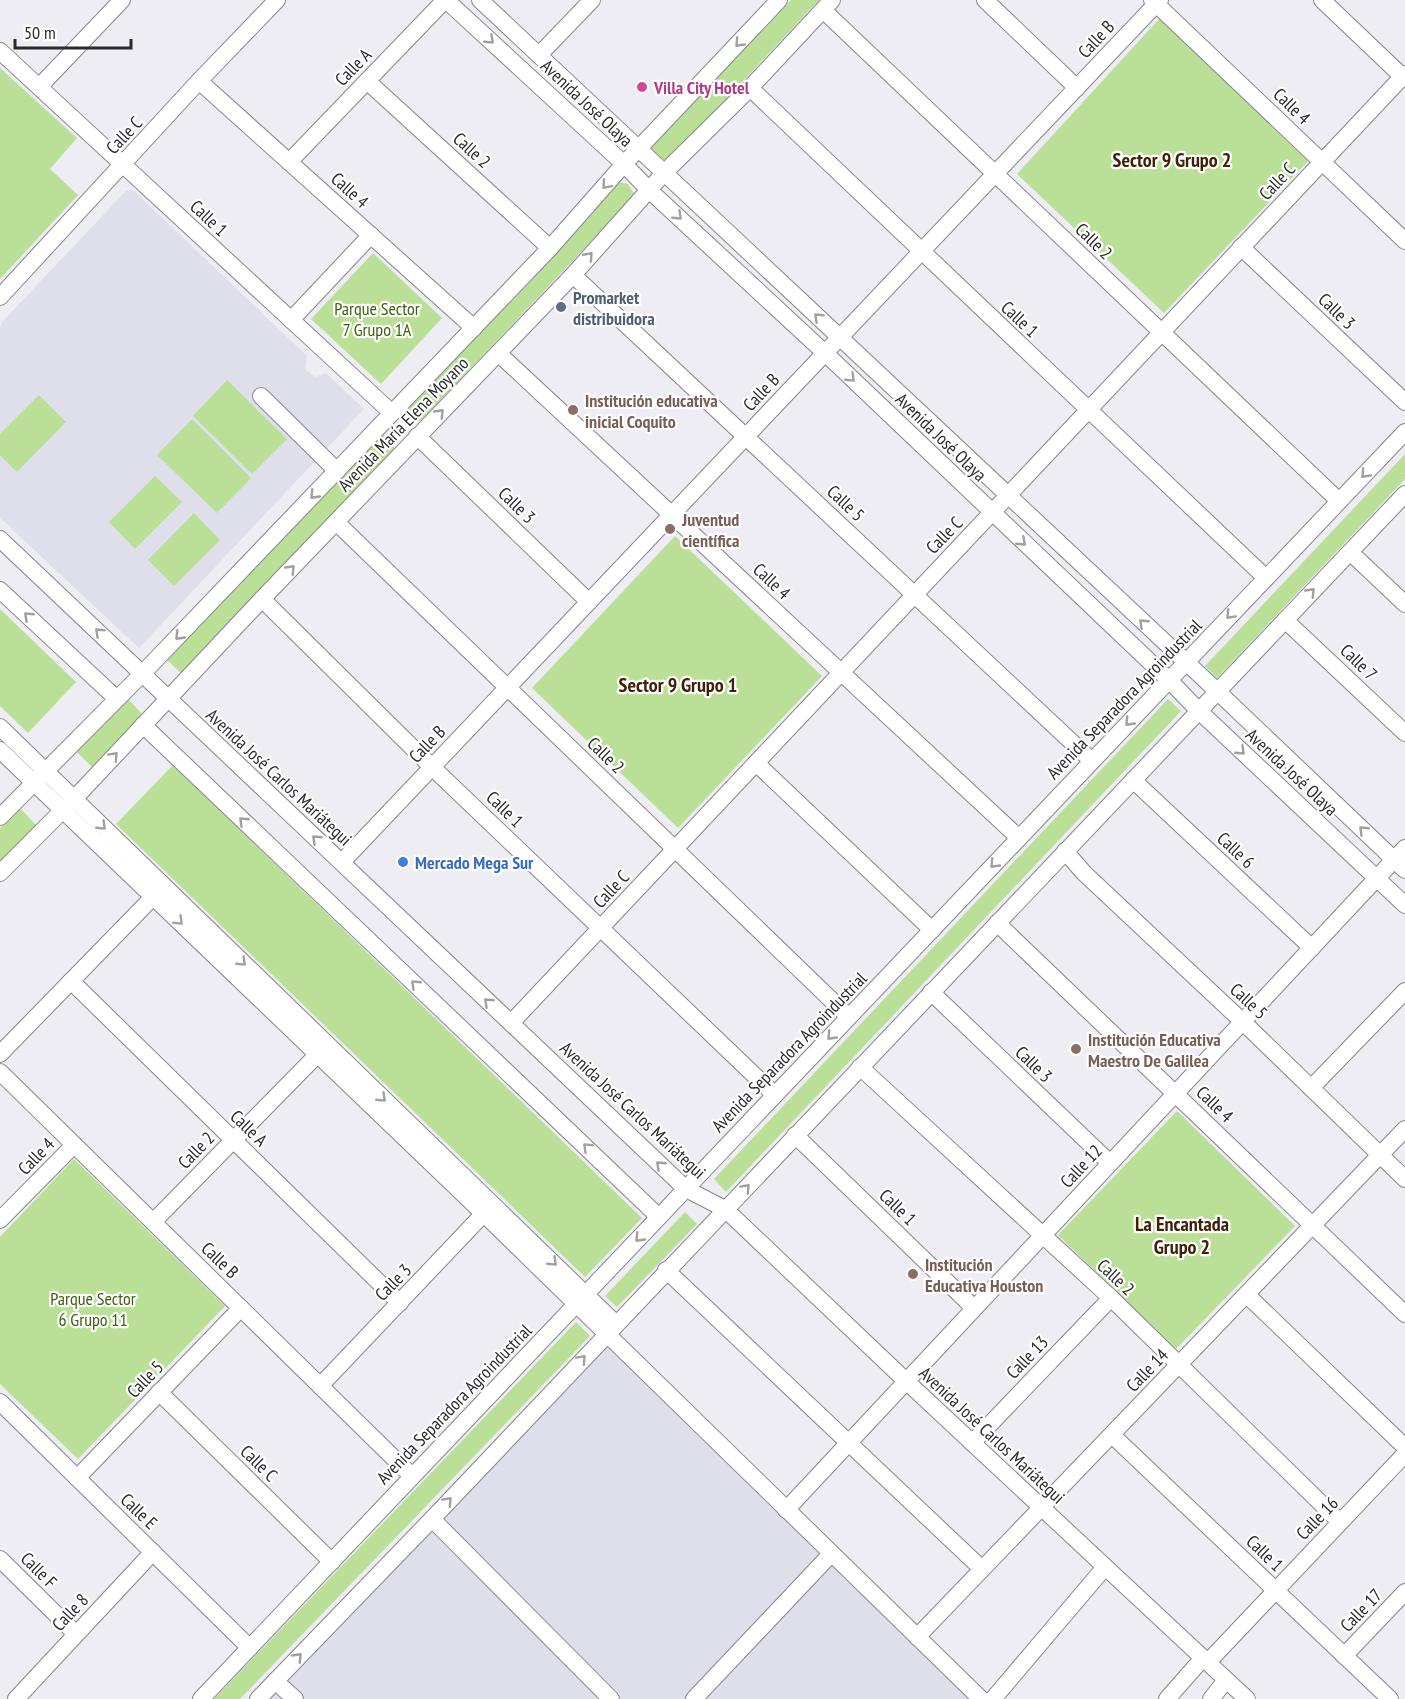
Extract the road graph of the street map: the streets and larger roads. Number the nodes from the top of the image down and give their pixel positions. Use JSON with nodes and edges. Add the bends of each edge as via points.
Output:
{"nodes":[{"id":1,"x":122,"y":0,"type":"edge"},
{"id":2,"x":277,"y":0,"type":"edge"},
{"id":3,"x":446,"y":0,"type":"edge"},
{"id":4,"x":480,"y":0,"type":"edge"},
{"id":5,"x":592,"y":0,"type":"edge"},
{"id":6,"x":779,"y":0,"type":"edge"},
{"id":7,"x":985,"y":0,"type":"edge"},
{"id":8,"x":1322,"y":0,"type":"edge"},
{"id":9,"x":1156,"y":1,"type":"edge"},
{"id":10,"x":827,"y":5,"type":"edge"},
{"id":11,"x":0,"y":51,"type":"edge"},
{"id":12,"x":539,"y":55,"type":"junction"},
{"id":13,"x":1404,"y":77,"type":"edge"},
{"id":14,"x":199,"y":81,"type":"junction"},
{"id":15,"x":367,"y":81,"type":"junction"},
{"id":16,"x":39,"y":87,"type":"junction"},
{"id":17,"x":750,"y":88,"type":"junction"},
{"id":18,"x":1077,"y":88,"type":"junction"},
{"id":19,"x":638,"y":150,"type":"junction"},
{"id":20,"x":289,"y":162,"type":"junction"},
{"id":21,"x":1322,"y":162,"type":"junction"},
{"id":22,"x":123,"y":164,"type":"junction"},
{"id":23,"x":624,"y":164,"type":"junction"},
{"id":24,"x":664,"y":173,"type":"junction"},
{"id":25,"x":995,"y":174,"type":"junction"},
{"id":26,"x":649,"y":190,"type":"junction"},
{"id":27,"x":371,"y":235,"type":"junction"},
{"id":28,"x":1405,"y":241,"type":"edge"},
{"id":29,"x":1241,"y":247,"type":"junction"},
{"id":30,"x":550,"y":248,"type":"junction"},
{"id":31,"x":922,"y":251,"type":"junction"},
{"id":32,"x":573,"y":275,"type":"junction"},
{"id":33,"x":0,"y":297,"type":"edge"},
{"id":34,"x":291,"y":320,"type":"junction"},
{"id":35,"x":474,"y":328,"type":"junction"},
{"id":36,"x":1161,"y":332,"type":"junction"},
{"id":37,"x":840,"y":337,"type":"junction"},
{"id":38,"x":498,"y":353,"type":"junction"},
{"id":39,"x":825,"y":353,"type":"junction"},
{"id":40,"x":261,"y":396,"type":"dead end"},
{"id":41,"x":1405,"y":402,"type":"edge"},
{"id":42,"x":1088,"y":410,"type":"junction"},
{"id":43,"x":392,"y":413,"type":"junction"},
{"id":44,"x":1405,"y":432,"type":"edge"},
{"id":45,"x":417,"y":436,"type":"junction"},
{"id":46,"x":746,"y":436,"type":"junction"},
{"id":47,"x":337,"y":471,"type":"junction"},
{"id":48,"x":1405,"y":494,"type":"edge"},
{"id":49,"x":1007,"y":496,"type":"junction"},
{"id":50,"x":1339,"y":501,"type":"junction"},
{"id":51,"x":992,"y":513,"type":"junction"},
{"id":52,"x":672,"y":515,"type":"junction"},
{"id":53,"x":336,"y":522,"type":"junction"},
{"id":54,"x":0,"y":539,"type":"edge"},
{"id":55,"x":1350,"y":552,"type":"junction"},
{"id":56,"x":1266,"y":578,"type":"junction"},
{"id":57,"x":0,"y":590,"type":"edge"},
{"id":58,"x":915,"y":594,"type":"junction"},
{"id":59,"x":262,"y":599,"type":"junction"},
{"id":60,"x":589,"y":602,"type":"junction"},
{"id":61,"x":1405,"y":604,"type":"edge"},
{"id":62,"x":1285,"y":620,"type":"junction"},
{"id":63,"x":1185,"y":663,"type":"junction"},
{"id":64,"x":841,"y":673,"type":"junction"},
{"id":65,"x":142,"y":674,"type":"junction"},
{"id":66,"x":1169,"y":680,"type":"junction"},
{"id":67,"x":508,"y":687,"type":"junction"},
{"id":68,"x":1217,"y":691,"type":"junction"},
{"id":69,"x":168,"y":698,"type":"junction"},
{"id":70,"x":117,"y":699,"type":"junction"},
{"id":71,"x":1199,"y":711,"type":"junction"},
{"id":72,"x":143,"y":725,"type":"junction"},
{"id":73,"x":0,"y":727,"type":"edge"},
{"id":74,"x":1405,"y":734,"type":"edge"},
{"id":75,"x":0,"y":750,"type":"edge"},
{"id":76,"x":1092,"y":760,"type":"junction"},
{"id":77,"x":756,"y":763,"type":"junction"},
{"id":78,"x":432,"y":767,"type":"junction"},
{"id":79,"x":40,"y":777,"type":"junction"},
{"id":80,"x":1133,"y":780,"type":"junction"},
{"id":81,"x":69,"y":805,"type":"junction"},
{"id":82,"x":0,"y":817,"type":"edge"},
{"id":83,"x":1018,"y":838,"type":"junction"},
{"id":84,"x":675,"y":849,"type":"junction"},
{"id":85,"x":1065,"y":851,"type":"junction"},
{"id":86,"x":1401,"y":860,"type":"edge"},
{"id":87,"x":342,"y":862,"type":"junction"},
{"id":88,"x":0,"y":873,"type":"edge"},
{"id":89,"x":1377,"y":878,"type":"junction"},
{"id":90,"x":153,"y":897,"type":"junction"},
{"id":91,"x":1405,"y":905,"type":"edge"},
{"id":92,"x":997,"y":923,"type":"junction"},
{"id":93,"x":601,"y":928,"type":"junction"},
{"id":94,"x":932,"y":930,"type":"junction"},
{"id":95,"x":1312,"y":948,"type":"junction"},
{"id":96,"x":71,"y":981,"type":"junction"},
{"id":97,"x":1405,"y":991,"type":"edge"},
{"id":98,"x":931,"y":992,"type":"junction"},
{"id":99,"x":849,"y":1017,"type":"junction"},
{"id":100,"x":1243,"y":1022,"type":"junction"},
{"id":101,"x":511,"y":1023,"type":"junction"},
{"id":102,"x":0,"y":1054,"type":"edge"},
{"id":103,"x":318,"y":1054,"type":"junction"},
{"id":104,"x":860,"y":1067,"type":"junction"},
{"id":105,"x":0,"y":1072,"type":"edge"},
{"id":106,"x":1311,"y":1088,"type":"junction"},
{"id":107,"x":1175,"y":1094,"type":"junction"},
{"id":108,"x":775,"y":1095,"type":"junction"},
{"id":109,"x":1405,"y":1129,"type":"edge"},
{"id":110,"x":795,"y":1135,"type":"junction"},
{"id":111,"x":233,"y":1140,"type":"junction"},
{"id":112,"x":74,"y":1144,"type":"junction"},
{"id":113,"x":1380,"y":1155,"type":"junction"},
{"id":114,"x":1110,"y":1163,"type":"junction"},
{"id":115,"x":1405,"y":1179,"type":"edge"},
{"id":116,"x":686,"y":1189,"type":"junction"},
{"id":117,"x":489,"y":1209,"type":"junction"},
{"id":118,"x":725,"y":1209,"type":"junction"},
{"id":119,"x":659,"y":1217,"type":"junction"},
{"id":120,"x":0,"y":1220,"type":"edge"},
{"id":121,"x":153,"y":1222,"type":"junction"},
{"id":122,"x":1313,"y":1225,"type":"junction"},
{"id":123,"x":1043,"y":1235,"type":"junction"},
{"id":124,"x":666,"y":1270,"type":"junction"},
{"id":125,"x":1246,"y":1294,"type":"junction"},
{"id":126,"x":1111,"y":1298,"type":"junction"},
{"id":127,"x":581,"y":1299,"type":"junction"},
{"id":128,"x":400,"y":1303,"type":"junction"},
{"id":129,"x":241,"y":1308,"type":"junction"},
{"id":130,"x":974,"y":1308,"type":"junction"},
{"id":131,"x":1405,"y":1314,"type":"edge"},
{"id":132,"x":611,"y":1328,"type":"junction"},
{"id":133,"x":1179,"y":1365,"type":"junction"},
{"id":134,"x":906,"y":1382,"type":"junction"},
{"id":135,"x":320,"y":1386,"type":"junction"},
{"id":136,"x":159,"y":1392,"type":"junction"},
{"id":137,"x":0,"y":1402,"type":"edge"},
{"id":138,"x":1112,"y":1435,"type":"junction"},
{"id":139,"x":849,"y":1443,"type":"junction"},
{"id":140,"x":972,"y":1443,"type":"junction"},
{"id":141,"x":1405,"y":1447,"type":"edge"},
{"id":142,"x":1405,"y":1454,"type":"edge"},
{"id":143,"x":412,"y":1476,"type":"junction"},
{"id":144,"x":77,"y":1478,"type":"junction"},
{"id":145,"x":1042,"y":1508,"type":"junction"},
{"id":146,"x":786,"y":1510,"type":"junction"},
{"id":147,"x":432,"y":1519,"type":"junction"},
{"id":148,"x":1340,"y":1522,"type":"junction"},
{"id":149,"x":153,"y":1552,"type":"junction"},
{"id":150,"x":831,"y":1554,"type":"junction"},
{"id":151,"x":0,"y":1559,"type":"edge"},
{"id":152,"x":332,"y":1562,"type":"junction"},
{"id":153,"x":1105,"y":1567,"type":"junction"},
{"id":154,"x":982,"y":1569,"type":"junction"},
{"id":155,"x":1276,"y":1590,"type":"junction"},
{"id":156,"x":1405,"y":1592,"type":"edge"},
{"id":157,"x":76,"y":1634,"type":"junction"},
{"id":158,"x":917,"y":1637,"type":"junction"},
{"id":159,"x":250,"y":1648,"type":"junction"},
{"id":160,"x":1344,"y":1656,"type":"junction"},
{"id":161,"x":1205,"y":1660,"type":"junction"},
{"id":162,"x":1226,"y":1680,"type":"junction"},
{"id":163,"x":275,"y":1681,"type":"junction"},
{"id":164,"x":260,"y":1698,"type":"edge"},
{"id":165,"x":16,"y":1699,"type":"edge"},
{"id":166,"x":201,"y":1699,"type":"edge"},
{"id":167,"x":295,"y":1699,"type":"edge"},
{"id":168,"x":611,"y":1699,"type":"edge"},
{"id":169,"x":694,"y":1699,"type":"edge"},
{"id":170,"x":981,"y":1699,"type":"edge"},
{"id":171,"x":993,"y":1699,"type":"edge"},
{"id":172,"x":1167,"y":1699,"type":"edge"},
{"id":173,"x":1211,"y":1699,"type":"edge"},
{"id":174,"x":1247,"y":1699,"type":"edge"},
{"id":175,"x":1390,"y":1699,"type":"edge"}],
"edges":[{"from":1,"to":16,"type":"street"},
{"from":2,"to":14,"type":"street","name":"Calle C"},
{"from":3,"to":15,"type":"street","name":"Calle A"},
{"from":3,"to":23,"type":"street","name":"Avenida José Olaya","one_way":true},
{"from":4,"to":12,"type":"street","name":"Avenida José Olaya"},
{"from":5,"to":12,"type":"street"},
{"from":6,"to":19,"type":"street","name":"Avenida María Elena Moyano","one_way":true},
{"from":7,"to":18,"type":"street"},
{"from":8,"to":13,"type":"street"},
{"from":9,"to":18,"type":"street","name":"Calle B"},
{"from":9,"to":21,"type":"street","name":"Calle 4"},
{"from":10,"to":17,"type":"street","name":"Avenida María Elena Moyano"},
{"from":10,"to":25,"type":"street","name":"Calle 2"},
{"from":11,"to":16,"type":"street","name":"Calle 1"},
{"from":12,"to":19,"type":"street","name":"Avenida José Olaya"},
{"from":13,"to":21,"type":"street","name":"Calle C"},
{"from":14,"to":20,"type":"street","name":"Calle 4"},
{"from":14,"to":22,"type":"street","name":"Calle C"},
{"from":15,"to":20,"type":"street","name":"Calle A"},
{"from":15,"to":30,"type":"street","name":"Calle 2"},
{"from":16,"to":22,"type":"street","name":"Calle 1"},
{"from":17,"to":24,"type":"street","name":"Avenida María Elena Moyano"},
{"from":17,"to":31,"type":"street","name":"Calle 1"},
{"from":18,"to":25,"type":"street","name":"Calle B"},
{"from":19,"to":23,"type":"street","name":"Avenida María Elena Moyano"},
{"from":19,"to":24,"type":"street","name":"Avenida José Olaya"},
{"from":20,"to":27,"type":"street","name":"Calle 4"},
{"from":21,"to":28,"type":"street","name":"Calle 4"},
{"from":21,"to":29,"type":"street","name":"Calle C"},
{"from":22,"to":33,"type":"street","name":"Calle C"},
{"from":22,"to":34,"type":"street","name":"Calle 1"},
{"from":23,"to":26,"type":"street","name":"Avenida José Olaya"},
{"from":23,"to":30,"type":"street","name":"Avenida María Elena Moyano","one_way":true},
{"from":24,"to":26,"type":"street","name":"Avenida María Elena Moyano"},
{"from":37,"to":24,"type":"street","name":"Avenida José Olaya","one_way":true},
{"from":25,"to":31,"type":"street","name":"Calle B"},
{"from":25,"to":36,"type":"street","name":"Calle 2"},
{"from":32,"to":26,"type":"street","name":"Avenida María Elena Moyano","one_way":true},
{"from":26,"to":39,"type":"street","name":"Avenida José Olaya","one_way":true},
{"from":27,"to":34,"type":"street"},
{"from":27,"to":35,"type":"street","name":"Calle 4"},
{"from":29,"to":36,"type":"street","name":"Calle C"},
{"from":29,"to":41,"type":"street","name":"Calle 3"},
{"from":30,"to":35,"type":"street","name":"Avenida María Elena Moyano"},
{"from":31,"to":37,"type":"street","name":"Calle B"},
{"from":31,"to":42,"type":"street","name":"Calle 1"},
{"from":32,"to":38,"type":"street","name":"Avenida María Elena Moyano"},
{"from":32,"to":46,"type":"street","name":"Calle 5"},
{"from":34,"to":43,"type":"street","name":"Calle 1"},
{"from":35,"to":43,"type":"street","name":"Avenida María Elena Moyano"},
{"from":36,"to":42,"type":"street","name":"Calle C"},
{"from":36,"to":50,"type":"street","name":"Calle 2"},
{"from":37,"to":39,"type":"street","name":"Calle B"},
{"from":37,"to":49,"type":"street","name":"Avenida José Olaya"},
{"from":45,"to":38,"type":"street","name":"Avenida María Elena Moyano","one_way":true},
{"from":38,"to":52,"type":"street","name":"Calle 4"},
{"from":39,"to":46,"type":"street","name":"Calle B"},
{"from":39,"to":51,"type":"street","name":"Avenida José Olaya","one_way":true},
{"from":40,"to":47,"type":"street"},
{"from":42,"to":49,"type":"street","name":"Calle C"},
{"from":42,"to":56,"type":"street","name":"Calle 1"},
{"from":43,"to":47,"type":"street","name":"Avenida María Elena Moyano"},
{"from":44,"to":50,"type":"street","name":"Avenida Separadora Agroindustrial","one_way":true},
{"from":45,"to":53,"type":"street","name":"Avenida María Elena Moyano"},
{"from":45,"to":60,"type":"street","name":"Calle 3"},
{"from":46,"to":52,"type":"street","name":"Calle B"},
{"from":46,"to":58,"type":"street","name":"Calle 5"},
{"from":47,"to":65,"type":"street","name":"Avenida María Elena Moyano","one_way":true},
{"from":48,"to":55,"type":"street"},
{"from":49,"to":51,"type":"street","name":"Calle C"},
{"from":63,"to":49,"type":"street","name":"Avenida José Olaya","one_way":true},
{"from":50,"to":56,"type":"street","name":"Avenida Separadora Agroindustrial"},
{"from":51,"to":58,"type":"street","name":"Calle C"},
{"from":51,"to":66,"type":"street","name":"Avenida José Olaya","one_way":true},
{"from":52,"to":60,"type":"street","name":"Calle B"},
{"from":52,"to":64,"type":"street","name":"Calle 4"},
{"from":59,"to":53,"type":"street","name":"Avenida María Elena Moyano","one_way":true},
{"from":53,"to":67,"type":"street","name":"Calle 2"},
{"from":65,"to":54,"type":"street","name":"Avenida José Carlos Mariátegui","one_way":true},
{"from":55,"to":61,"type":"street"},
{"from":62,"to":55,"type":"street","one_way":true},
{"from":56,"to":63,"type":"street","name":"Avenida Separadora Agroindustrial","one_way":true},
{"from":70,"to":57,"type":"street","one_way":true},
{"from":58,"to":64,"type":"street","name":"Calle C"},
{"from":58,"to":76,"type":"street","name":"Calle 5"},
{"from":59,"to":69,"type":"street","name":"Avenida María Elena Moyano"},
{"from":59,"to":78,"type":"street","name":"Calle 1"},
{"from":60,"to":67,"type":"street","name":"Calle B"},
{"from":62,"to":68,"type":"street"},
{"from":62,"to":74,"type":"street","name":"Calle 7"},
{"from":63,"to":66,"type":"street","name":"Avenida Separadora Agroindustrial"},
{"from":63,"to":68,"type":"street","name":"Avenida José Olaya"},
{"from":64,"to":77,"type":"street","name":"Calle C"},
{"from":64,"to":83,"type":"street","name":"Calle 4"},
{"from":65,"to":69,"type":"street","name":"Avenida José Carlos Mariátegui"},
{"from":65,"to":70,"type":"street","name":"Avenida María Elena Moyano"},
{"from":66,"to":71,"type":"street","name":"Avenida José Olaya"},
{"from":66,"to":76,"type":"street","name":"Avenida Separadora Agroindustrial","one_way":true},
{"from":67,"to":78,"type":"street","name":"Calle B"},
{"from":67,"to":84,"type":"street","name":"Calle 2"},
{"from":68,"to":71,"type":"street"},
{"from":86,"to":68,"type":"street","name":"Avenida José Olaya","one_way":true},
{"from":69,"to":72,"type":"street","name":"Avenida María Elena Moyano"},
{"from":87,"to":69,"type":"street","name":"Avenida José Carlos Mariátegui","one_way":true},
{"from":70,"to":79,"type":"street","name":"Avenida María Elena Moyano"},
{"from":71,"to":80,"type":"street"},
{"from":71,"to":89,"type":"street","name":"Avenida José Olaya","one_way":true},
{"from":81,"to":72,"type":"street","name":"Avenida María Elena Moyano","one_way":true},
{"from":119,"to":72,"type":"street","one_way":true},
{"from":73,"to":79,"type":"street"},
{"from":75,"to":79,"type":"street"},
{"from":76,"to":83,"type":"street","name":"Avenida Separadora Agroindustrial"},
{"from":77,"to":84,"type":"street","name":"Calle C"},
{"from":77,"to":94,"type":"street"},
{"from":78,"to":87,"type":"street","name":"Calle B"},
{"from":78,"to":93,"type":"street","name":"Calle 1"},
{"from":79,"to":81,"type":"street"},
{"from":79,"to":82,"type":"street","name":"Avenida María Elena Moyano"},
{"from":80,"to":85,"type":"street"},
{"from":80,"to":95,"type":"street","name":"Calle 6"},
{"from":81,"to":88,"type":"street","name":"Avenida María Elena Moyano"},
{"from":81,"to":90,"type":"street"},
{"from":81,"to":117,"type":"street","one_way":true},
{"from":83,"to":94,"type":"street","name":"Avenida Separadora Agroindustrial","one_way":true},
{"from":84,"to":93,"type":"street","name":"Calle C"},
{"from":84,"to":99,"type":"street","name":"Calle 2"},
{"from":85,"to":92,"type":"street"},
{"from":85,"to":100,"type":"street","name":"Calle 5"},
{"from":86,"to":89,"type":"street","name":"Calle 12"},
{"from":101,"to":87,"type":"street","name":"Avenida José Carlos Mariátegui","one_way":true},
{"from":89,"to":91,"type":"street","name":"Avenida José Olaya"},
{"from":89,"to":95,"type":"street","name":"Calle 12"},
{"from":90,"to":96,"type":"street"},
{"from":90,"to":103,"type":"street","one_way":true},
{"from":92,"to":98,"type":"street"},
{"from":92,"to":107,"type":"street","name":"Calle 4"},
{"from":93,"to":101,"type":"street","name":"Calle C"},
{"from":93,"to":108,"type":"street","name":"Calle 1"},
{"from":94,"to":99,"type":"street","name":"Avenida Separadora Agroindustrial"},
{"from":95,"to":100,"type":"street","name":"Calle 12"},
{"from":96,"to":102,"type":"street"},
{"from":96,"to":111,"type":"street","name":"Calle A"},
{"from":97,"to":106,"type":"street"},
{"from":98,"to":104,"type":"street"},
{"from":98,"to":114,"type":"street","name":"Calle 3"},
{"from":99,"to":108,"type":"street","name":"Avenida Separadora Agroindustrial","one_way":true},
{"from":100,"to":106,"type":"street","name":"Calle 5"},
{"from":100,"to":107,"type":"street","name":"Calle 12"},
{"from":116,"to":101,"type":"street","name":"Avenida José Carlos Mariátegui","one_way":true},
{"from":103,"to":111,"type":"street","name":"Calle 2"},
{"from":103,"to":117,"type":"street"},
{"from":104,"to":110,"type":"street"},
{"from":104,"to":123,"type":"street","name":"Calle 2"},
{"from":105,"to":112,"type":"street","name":"Calle B"},
{"from":106,"to":113,"type":"street","name":"Calle 5"},
{"from":107,"to":114,"type":"street","name":"Calle 12"},
{"from":107,"to":122,"type":"street","name":"Calle 4"},
{"from":108,"to":116,"type":"street","name":"Avenida Separadora Agroindustrial"},
{"from":109,"to":113,"type":"street","name":"Calle 14"},
{"from":118,"to":110,"type":"street","one_way":true},
{"from":110,"to":130,"type":"street","name":"Calle 1"},
{"from":111,"to":121,"type":"street","name":"Calle 2"},
{"from":111,"to":128,"type":"street","name":"Calle A"},
{"from":112,"to":120,"type":"street","name":"Calle 4"},
{"from":112,"to":121,"type":"street","name":"Calle B"},
{"from":113,"to":115,"type":"street","name":"Calle 5"},
{"from":113,"to":122,"type":"street","name":"Calle 14"},
{"from":114,"to":123,"type":"street","name":"Calle 12"},
{"from":116,"to":118,"type":"street","name":"Avenida José Carlos Mariátegui"},
{"from":116,"to":119,"type":"street","name":"Avenida Separadora Agroindustrial"},
{"from":117,"to":127,"type":"street","one_way":true},
{"from":117,"to":128,"type":"street","name":"Calle 3"},
{"from":118,"to":124,"type":"street"},
{"from":118,"to":134,"type":"street","name":"Avenida José Carlos Mariátegui"},
{"from":119,"to":127,"type":"street","name":"Avenida Separadora Agroindustrial","one_way":true},
{"from":121,"to":129,"type":"street","name":"Calle B"},
{"from":122,"to":125,"type":"street","name":"Calle 14"},
{"from":122,"to":131,"type":"street","name":"Calle 4"},
{"from":123,"to":126,"type":"street","name":"Calle 2"},
{"from":123,"to":130,"type":"street","name":"Calle 12"},
{"from":124,"to":132,"type":"street"},
{"from":124,"to":139,"type":"street"},
{"from":125,"to":133,"type":"street","name":"Calle 14"},
{"from":125,"to":141,"type":"street"},
{"from":126,"to":133,"type":"street","name":"Calle 2"},
{"from":126,"to":140,"type":"street","name":"Calle 13"},
{"from":127,"to":132,"type":"street"},
{"from":127,"to":143,"type":"street","name":"Avenida Separadora Agroindustrial"},
{"from":128,"to":135,"type":"street","name":"Calle 3"},
{"from":129,"to":135,"type":"street","name":"Calle B"},
{"from":129,"to":136,"type":"street","name":"Calle 5"},
{"from":130,"to":134,"type":"street","name":"Calle 12"},
{"from":132,"to":146,"type":"street"},
{"from":147,"to":132,"type":"street","one_way":true},
{"from":133,"to":138,"type":"street","name":"Calle 14"},
{"from":133,"to":148,"type":"street","name":"Calle 2"},
{"from":134,"to":139,"type":"street","name":"Calle 12"},
{"from":134,"to":140,"type":"street","name":"Avenida José Carlos Mariátegui"},
{"from":135,"to":143,"type":"street","name":"Calle B"},
{"from":136,"to":144,"type":"street","name":"Calle 5"},
{"from":136,"to":152,"type":"street","name":"Calle C"},
{"from":137,"to":144,"type":"street","name":"Calle E"},
{"from":138,"to":145,"type":"street","name":"Calle 14"},
{"from":138,"to":155,"type":"street","name":"Calle 1"},
{"from":139,"to":146,"type":"street","name":"Calle 12"},
{"from":139,"to":154,"type":"street"},
{"from":140,"to":145,"type":"street","name":"Avenida José Carlos Mariátegui"},
{"from":142,"to":148,"type":"street","name":"Calle 16"},
{"from":143,"to":152,"type":"street","name":"Avenida Separadora Agroindustrial"},
{"from":144,"to":149,"type":"street","name":"Calle E"},
{"from":145,"to":153,"type":"street","name":"Avenida José Carlos Mariátegui"},
{"from":145,"to":154,"type":"street","name":"Calle 14"},
{"from":146,"to":150,"type":"street"},
{"from":163,"to":147,"type":"street","one_way":true},
{"from":147,"to":168,"type":"street"},
{"from":148,"to":155,"type":"street","name":"Calle 16"},
{"from":149,"to":157,"type":"street","name":"Calle 8"},
{"from":149,"to":159,"type":"street","name":"Calle E"},
{"from":150,"to":158,"type":"street"},
{"from":150,"to":169,"type":"street"},
{"from":151,"to":157,"type":"street","name":"Calle F"},
{"from":152,"to":159,"type":"street","name":"Avenida Separadora Agroindustrial"},
{"from":153,"to":161,"type":"street","name":"Avenida José Carlos Mariátegui"},
{"from":153,"to":171,"type":"street"},
{"from":154,"to":158,"type":"street","name":"Calle 14"},
{"from":155,"to":160,"type":"street","name":"Calle 1"},
{"from":155,"to":161,"type":"street","name":"Calle 16"},
{"from":156,"to":160,"type":"street","name":"Calle 17"},
{"from":157,"to":165,"type":"street","name":"Calle 8"},
{"from":158,"to":170,"type":"street"},
{"from":159,"to":166,"type":"street","name":"Avenida Separadora Agroindustrial"},
{"from":160,"to":175,"type":"street","name":"Calle 1"},
{"from":161,"to":162,"type":"street","name":"Avenida José Carlos Mariátegui"},
{"from":161,"to":172,"type":"street","name":"Calle 16"},
{"from":162,"to":173,"type":"street"},
{"from":162,"to":174,"type":"street","name":"Avenida José Carlos Mariátegui"},
{"from":163,"to":164,"type":"street"},
{"from":163,"to":167,"type":"street"}]}
